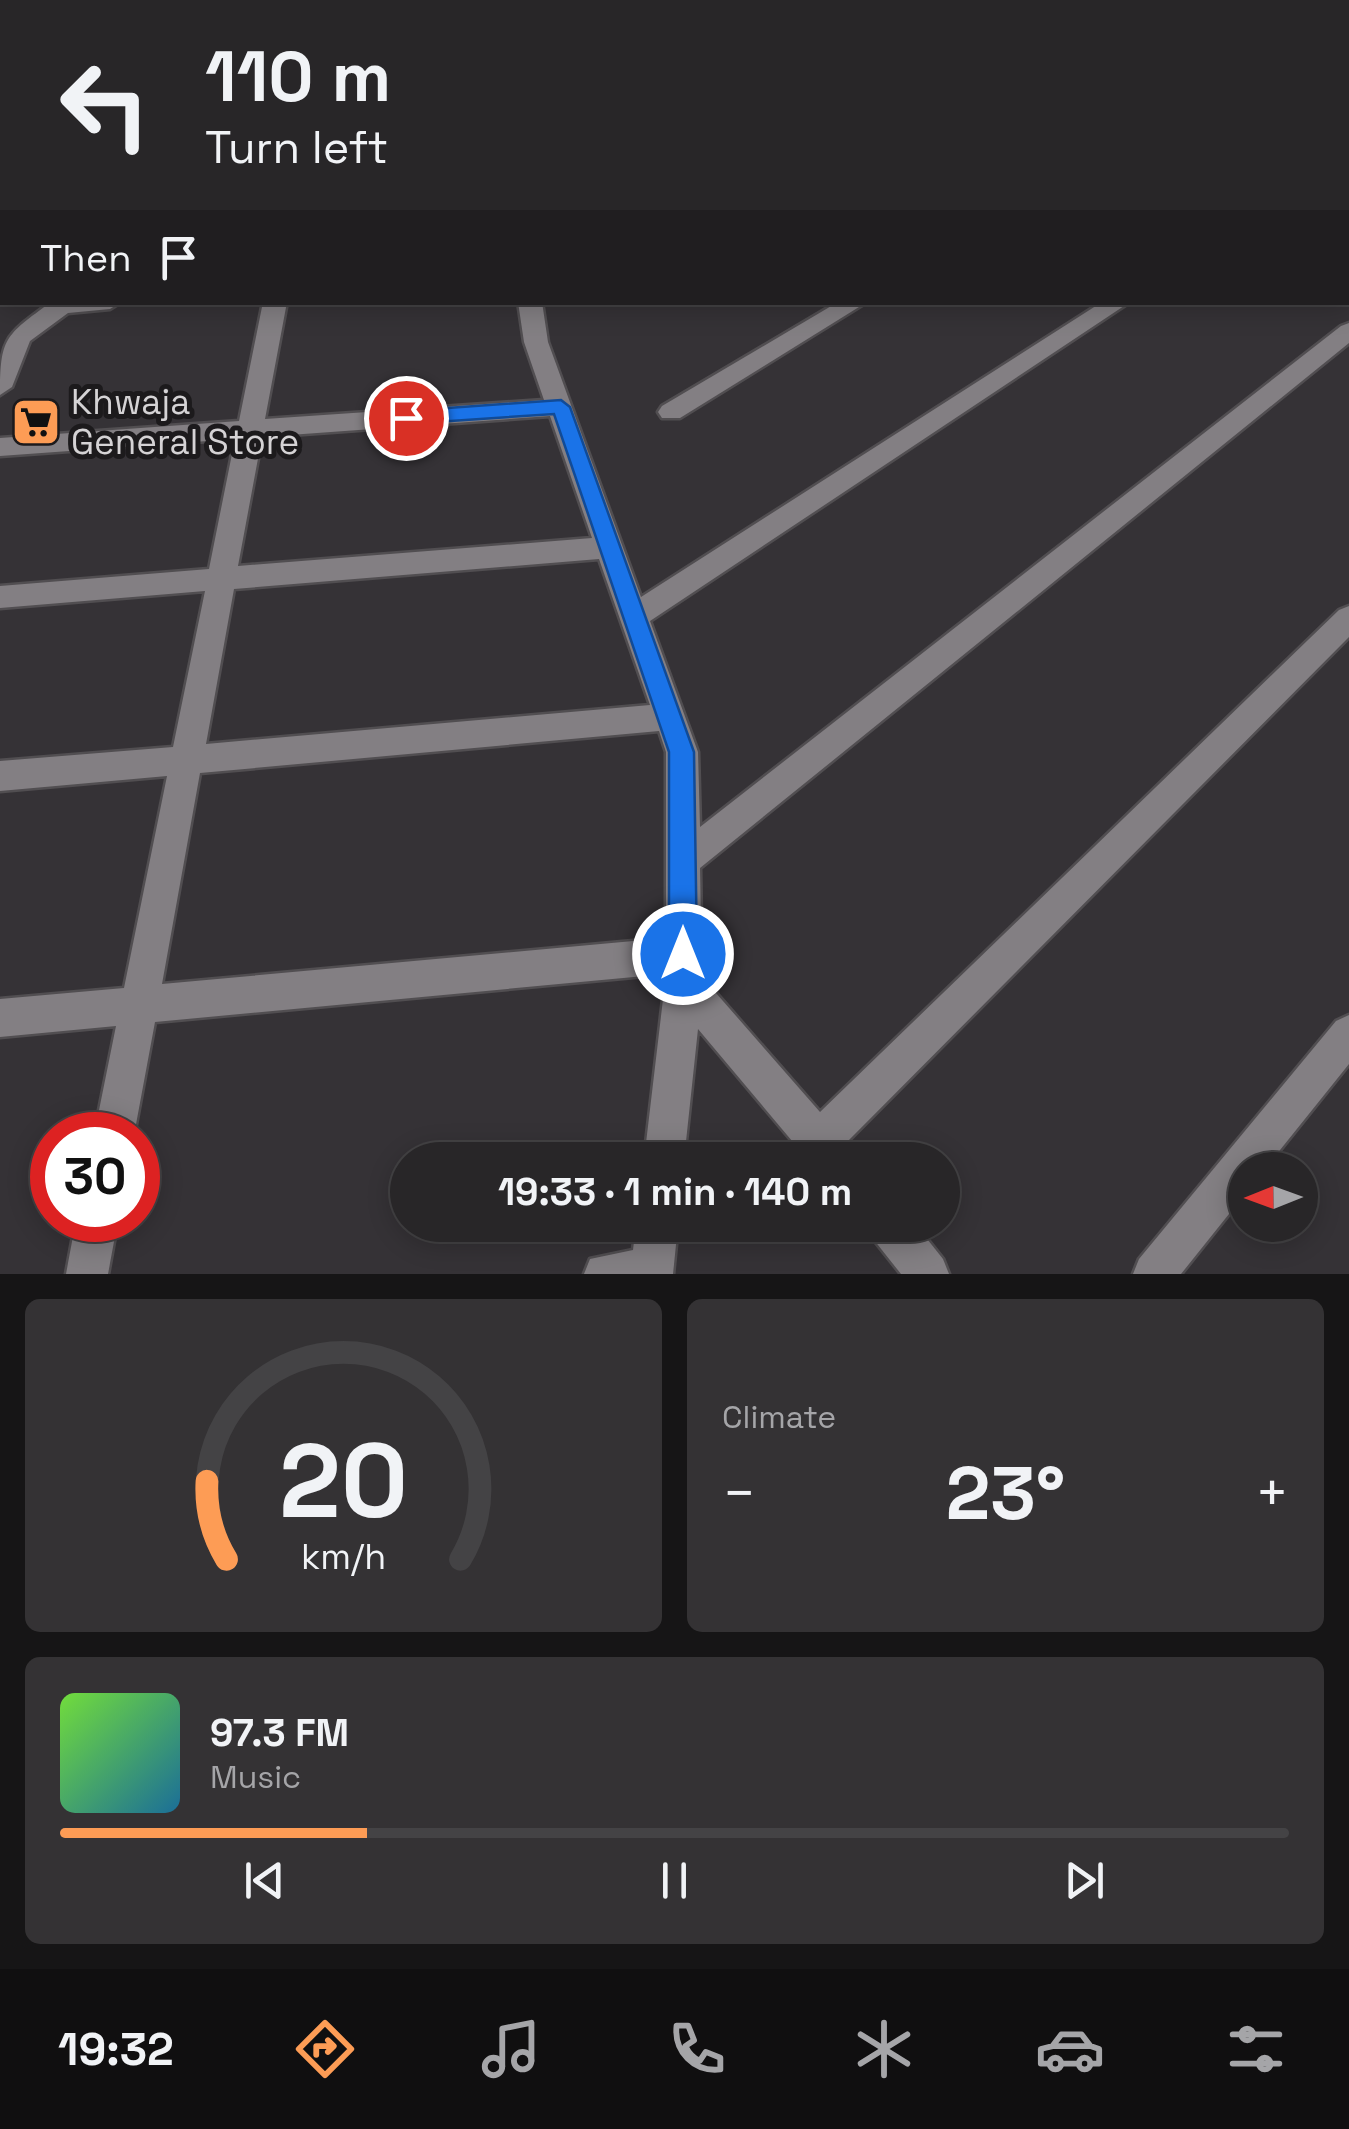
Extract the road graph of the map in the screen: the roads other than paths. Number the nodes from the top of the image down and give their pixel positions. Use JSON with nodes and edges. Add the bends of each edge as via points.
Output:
{"nodes":[{"id":1,"x":55,"y":305,"type":"edge"},
{"id":2,"x":274,"y":305,"type":"edge"},
{"id":3,"x":530,"y":305,"type":"edge"},
{"id":4,"x":851,"y":305,"type":"edge"},
{"id":5,"x":1114,"y":305,"type":"edge"},
{"id":6,"x":1349,"y":330,"type":"edge"},
{"id":7,"x":0,"y":387,"type":"edge"},
{"id":8,"x":561,"y":407,"type":"junction"},
{"id":9,"x":671,"y":412,"type":"dead end"},
{"id":10,"x":250,"y":429,"type":"junction"},
{"id":11,"x":0,"y":447,"type":"edge"},
{"id":12,"x":609,"y":547,"type":"junction"},
{"id":13,"x":222,"y":579,"type":"junction"},
{"id":14,"x":0,"y":597,"type":"edge"},
{"id":15,"x":632,"y":618,"type":"junction"},
{"id":16,"x":1349,"y":618,"type":"edge"},
{"id":17,"x":670,"y":717,"type":"junction"},
{"id":18,"x":186,"y":760,"type":"junction"},
{"id":19,"x":0,"y":776,"type":"edge"},
{"id":20,"x":682,"y":861,"type":"junction"},
{"id":21,"x":683,"y":969,"type":"junction"},
{"id":22,"x":139,"y":1005,"type":"junction"},
{"id":23,"x":0,"y":1018,"type":"edge"},
{"id":24,"x":1349,"y":1034,"type":"edge"},
{"id":25,"x":118,"y":1112,"type":"edge"},
{"id":26,"x":666,"y":1142,"type":"edge"},
{"id":27,"x":819,"y":1142,"type":"edge"},
{"id":28,"x":835,"y":1142,"type":"edge"},
{"id":29,"x":93,"y":1242,"type":"edge"},
{"id":30,"x":655,"y":1242,"type":"edge"},
{"id":31,"x":903,"y":1242,"type":"edge"},
{"id":32,"x":652,"y":1271,"type":"edge"},
{"id":33,"x":87,"y":1274,"type":"edge"},
{"id":34,"x":605,"y":1274,"type":"edge"},
{"id":35,"x":928,"y":1274,"type":"edge"},
{"id":36,"x":1154,"y":1274,"type":"edge"}],
"edges":[{"from":1,"to":7,"type":"street","via":[[20,337]]},
{"from":2,"to":10,"type":"street"},
{"from":3,"to":8,"type":"street","via":[[536,342]]},
{"from":4,"to":9,"type":"street"},
{"from":5,"to":15,"type":"street"},
{"from":6,"to":20,"type":"street"},
{"from":8,"to":10,"type":"street"},
{"from":8,"to":12,"type":"street"},
{"from":10,"to":11,"type":"street"},
{"from":10,"to":13,"type":"street"},
{"from":12,"to":13,"type":"street"},
{"from":12,"to":15,"type":"street"},
{"from":13,"to":14,"type":"street"},
{"from":13,"to":18,"type":"street"},
{"from":15,"to":17,"type":"street"},
{"from":16,"to":28,"type":"street"},
{"from":17,"to":18,"type":"street"},
{"from":17,"to":20,"type":"street","via":[[682,752]]},
{"from":18,"to":19,"type":"street"},
{"from":18,"to":22,"type":"street"},
{"from":20,"to":21,"type":"street"},
{"from":21,"to":22,"type":"street"},
{"from":21,"to":26,"type":"street"},
{"from":21,"to":27,"type":"street"},
{"from":22,"to":23,"type":"street"},
{"from":22,"to":25,"type":"street"},
{"from":24,"to":36,"type":"street"},
{"from":29,"to":33,"type":"street"},
{"from":30,"to":32,"type":"street"},
{"from":31,"to":35,"type":"street"},
{"from":32,"to":34,"type":"street"}]}
